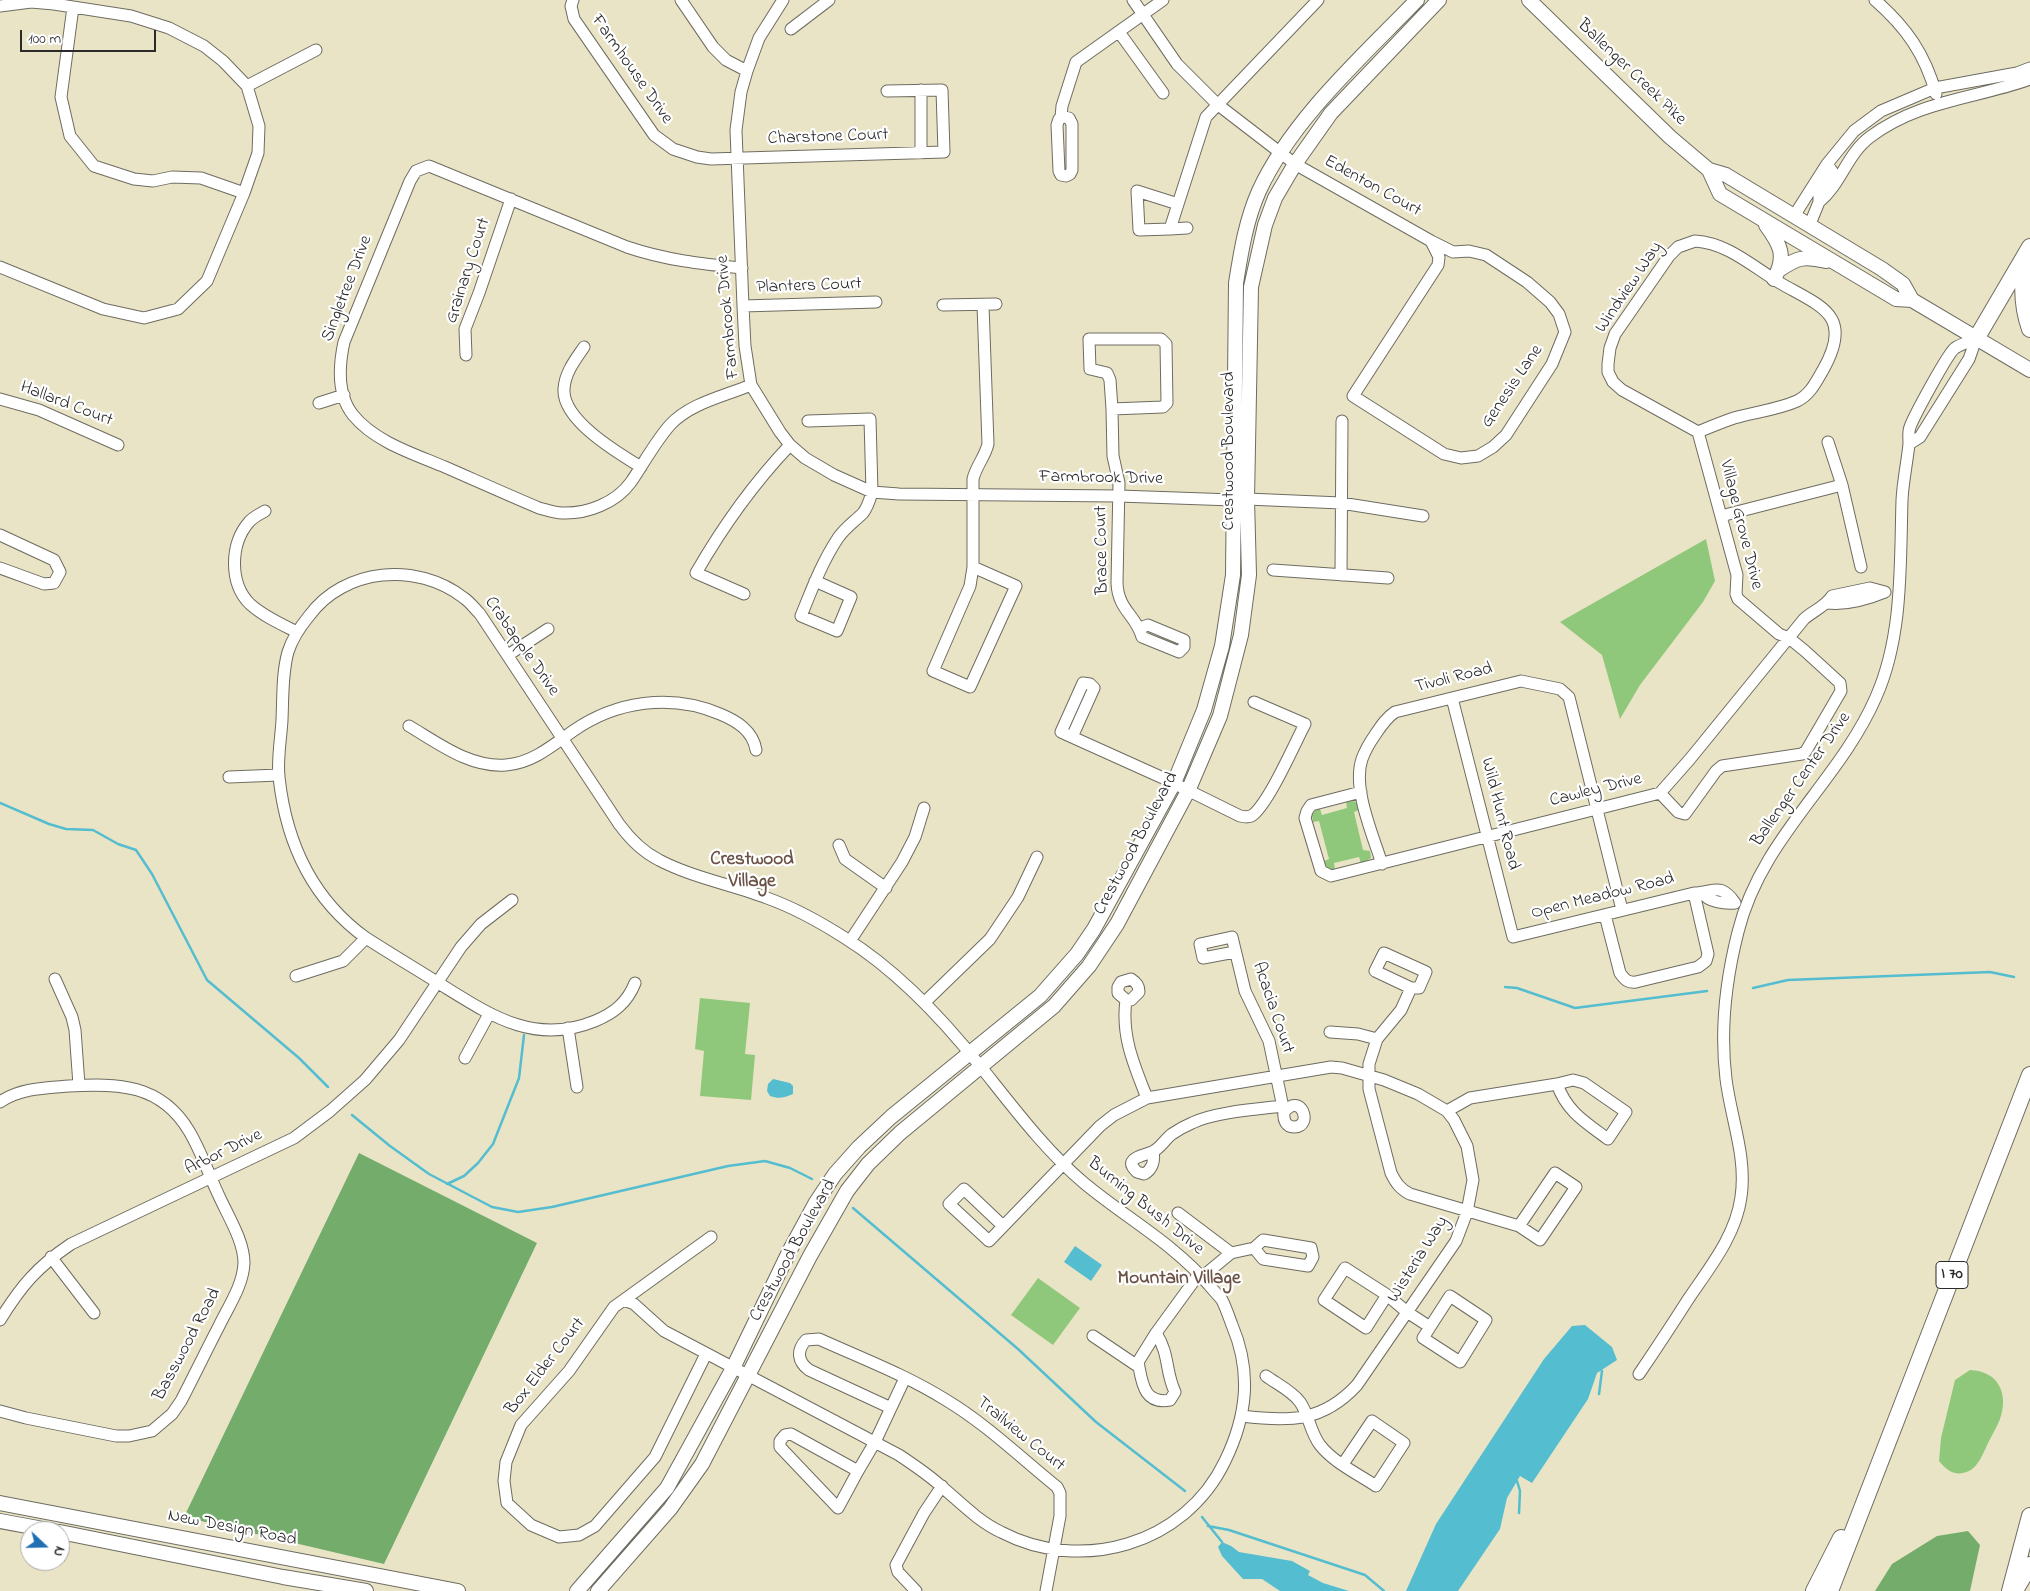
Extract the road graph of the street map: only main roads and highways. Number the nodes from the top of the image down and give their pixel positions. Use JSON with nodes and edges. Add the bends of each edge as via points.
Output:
{"nodes":[{"id":1,"x":1417,"y":0,"type":"edge"},
{"id":2,"x":1439,"y":0,"type":"edge"},
{"id":3,"x":1529,"y":0,"type":"edge"},
{"id":4,"x":1709,"y":170,"type":"junction"},
{"id":5,"x":1762,"y":220,"type":"junction"},
{"id":6,"x":2030,"y":248,"type":"edge"},
{"id":7,"x":1837,"y":264,"type":"junction"},
{"id":8,"x":1912,"y":300,"type":"junction"},
{"id":9,"x":2030,"y":329,"type":"edge"},
{"id":10,"x":1976,"y":339,"type":"junction"},
{"id":11,"x":2030,"y":370,"type":"edge"},
{"id":12,"x":2030,"y":1075,"type":"edge"},
{"id":13,"x":684,"y":1460,"type":"junction"},
{"id":14,"x":1874,"y":1476,"type":"junction"},
{"id":15,"x":0,"y":1504,"type":"edge"},
{"id":16,"x":2030,"y":1516,"type":"edge"},
{"id":17,"x":0,"y":1520,"type":"edge"},
{"id":18,"x":20,"y":1524,"type":"edge"},
{"id":19,"x":70,"y":1534,"type":"edge"},
{"id":20,"x":648,"y":1536,"type":"junction"},
{"id":21,"x":236,"y":1549,"type":"junction"},
{"id":22,"x":2030,"y":1565,"type":"edge"},
{"id":23,"x":230,"y":1567,"type":"junction"},
{"id":24,"x":366,"y":1591,"type":"edge"},
{"id":25,"x":458,"y":1591,"type":"edge"},
{"id":26,"x":577,"y":1591,"type":"edge"},
{"id":27,"x":598,"y":1591,"type":"edge"},
{"id":28,"x":1814,"y":1591,"type":"edge"},
{"id":29,"x":1830,"y":1591,"type":"edge"},
{"id":30,"x":2010,"y":1591,"type":"edge"},
{"id":31,"x":2014,"y":1591,"type":"edge"}],
"edges":[{"from":1,"to":13,"type":"main road","name":"Crestwood Boulevard","via":[[1322,99],[1281,153],[1259,191],[1244,238],[1236,283],[1233,575],[1222,646],[1204,710],[1174,782],[1094,929],[1077,954],[1040,996],[891,1117],[859,1146],[835,1174],[790,1250]]},
{"from":2,"to":20,"type":"main road","name":"Crestwood Boulevard","via":[[1331,112],[1295,164],[1275,198],[1265,224],[1251,287],[1247,498],[1249,575],[1241,635],[1220,716],[1188,791],[1117,924],[1090,966],[1054,1006],[900,1133],[868,1164],[847,1191],[702,1464]]},
{"from":3,"to":4,"type":"main road","name":"Ballenger Creek Pike","via":[[1670,137]]},
{"from":4,"to":5,"type":"main road","name":"Ballenger Creek Pike","via":[[1720,194]]},
{"from":4,"to":8,"type":"main road","name":"Ballenger Creek Pike","via":[[1726,175],[1810,224],[1903,284]]},
{"from":5,"to":7,"type":"main road","name":"Ballenger Creek Pike"},
{"from":5,"to":7,"type":"main road","via":[[1780,247],[1776,274],[1798,258]]},
{"from":6,"to":9,"type":"highway","via":[[2022,289]]},
{"from":6,"to":10,"type":"highway"},
{"from":7,"to":8,"type":"main road","name":"Ballenger Creek Pike","via":[[1896,299]]},
{"from":8,"to":10,"type":"main road","name":"Ballenger Creek Pike"},
{"from":10,"to":11,"type":"main road","name":"Ballenger Creek Pike"},
{"from":12,"to":14,"type":"highway","number":"I 70"},
{"from":13,"to":20,"type":"main road","via":[[665,1500],[650,1521]]},
{"from":13,"to":26,"type":"main road","name":"Crestwood Boulevard","via":[[668,1488]]},
{"from":14,"to":28,"type":"highway"},
{"from":14,"to":29,"type":"highway","number":"I 70"},
{"from":15,"to":21,"type":"main road","name":"New Design Road"},
{"from":16,"to":30,"type":"highway"},
{"from":17,"to":18,"type":"main road"},
{"from":19,"to":23,"type":"main road","name":"New Design Road"},
{"from":20,"to":27,"type":"main road","name":"Crestwood Boulevard"},
{"from":21,"to":23,"type":"main road"},
{"from":21,"to":25,"type":"main road","name":"New Design Road"},
{"from":22,"to":31,"type":"highway"},
{"from":23,"to":24,"type":"main road","name":"New Design Road"}]}
